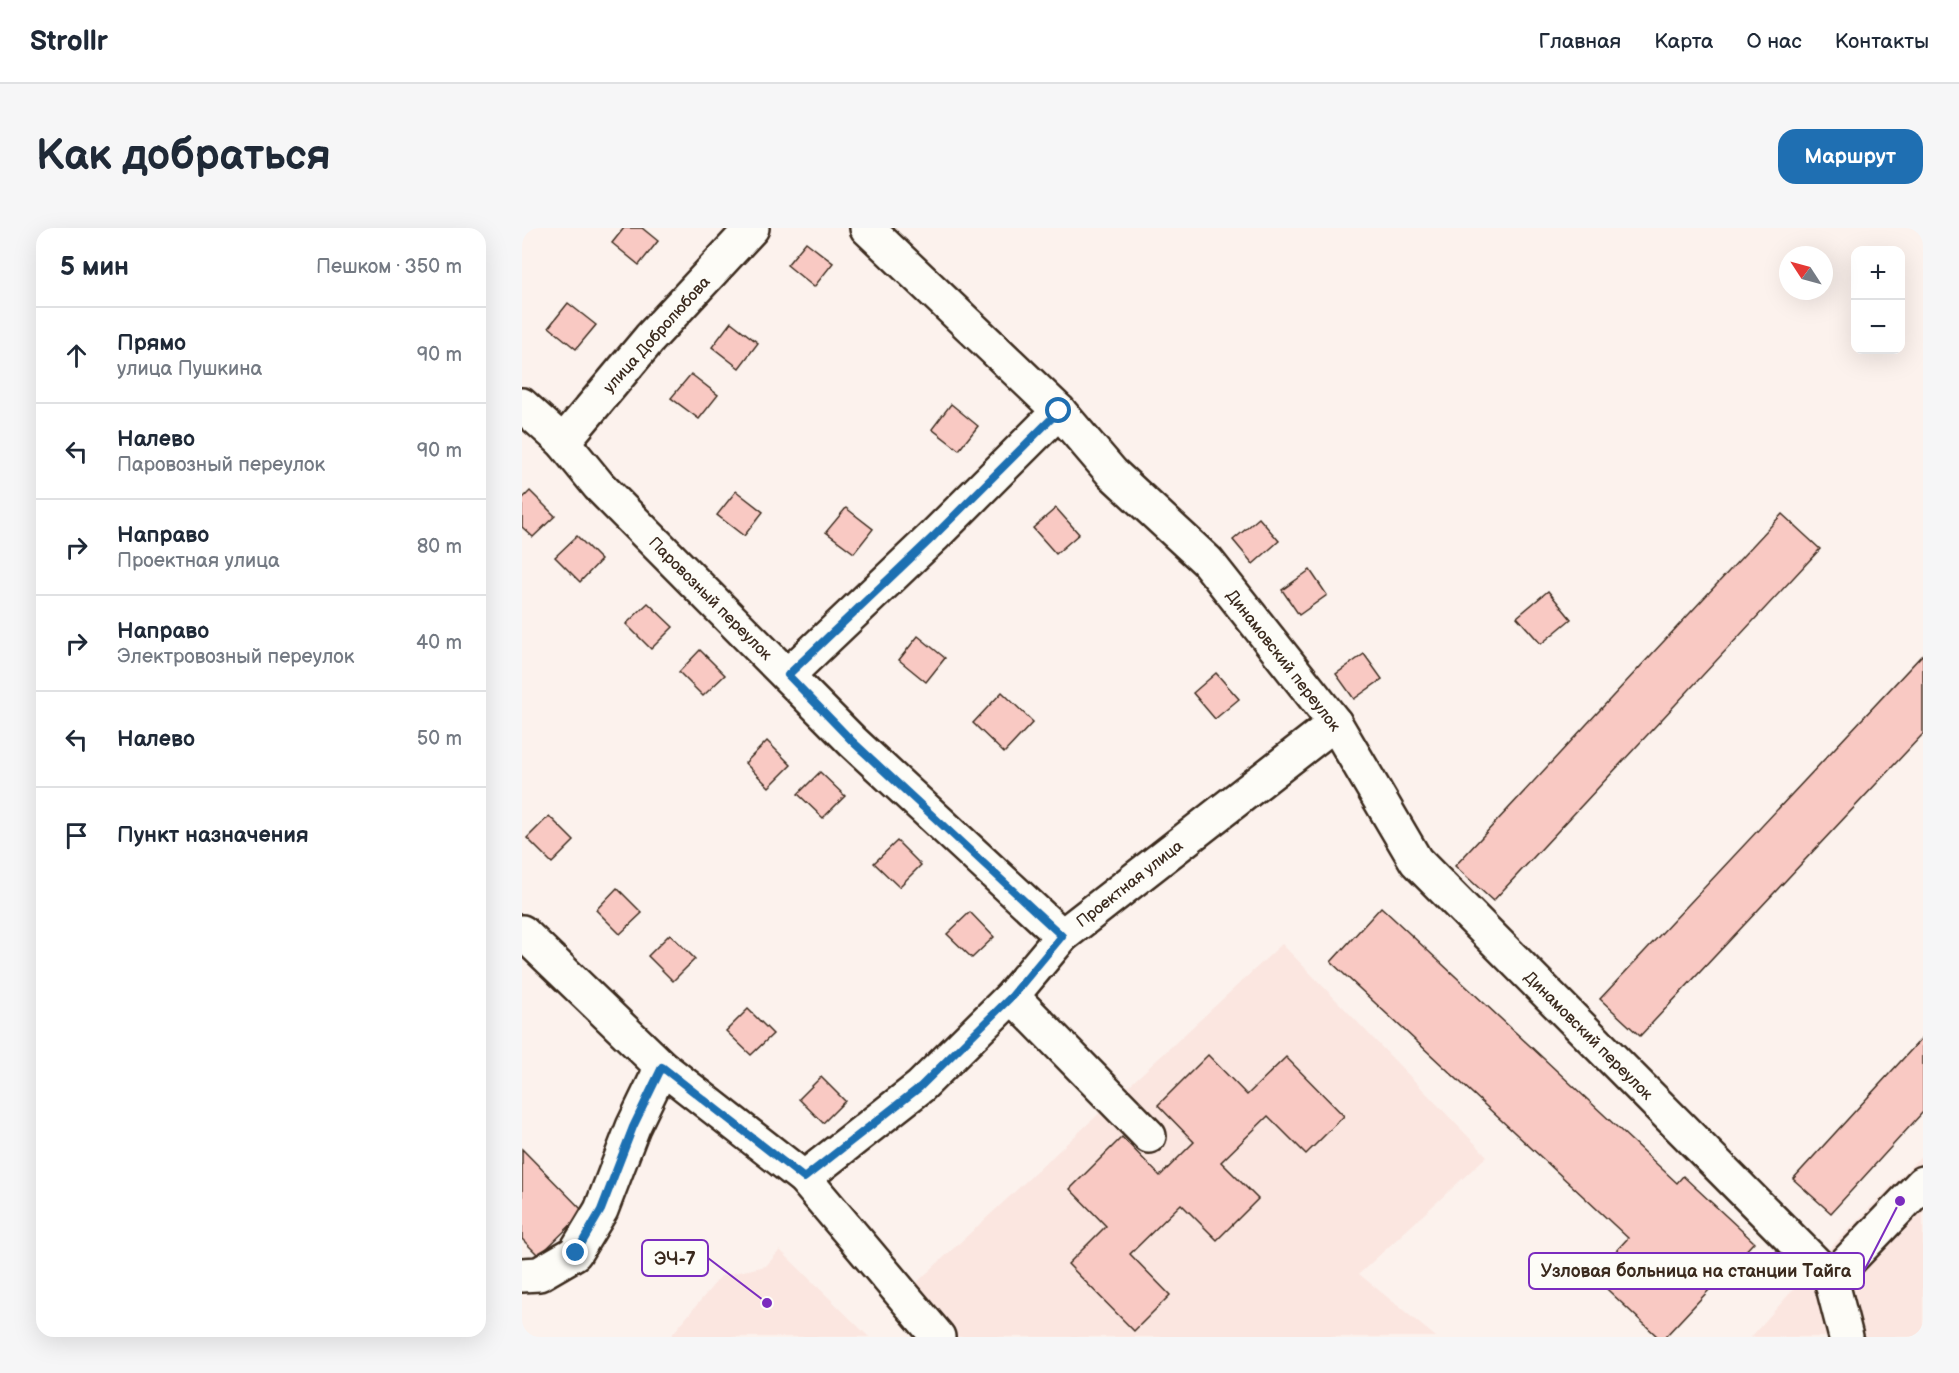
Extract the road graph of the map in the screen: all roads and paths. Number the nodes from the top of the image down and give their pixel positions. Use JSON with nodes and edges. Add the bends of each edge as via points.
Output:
{"nodes":[{"id":1,"x":752,"y":228,"type":"edge"},
{"id":2,"x":867,"y":228,"type":"edge"},
{"id":3,"x":522,"y":405,"type":"edge"},
{"id":4,"x":1059,"y":411,"type":"junction"},
{"id":5,"x":563,"y":442,"type":"junction"},
{"id":6,"x":788,"y":675,"type":"junction"},
{"id":7,"x":1335,"y":723,"type":"junction"},
{"id":8,"x":522,"y":932,"type":"edge"},
{"id":9,"x":1062,"y":936,"type":"junction"},
{"id":10,"x":1012,"y":996,"type":"junction"},
{"id":11,"x":662,"y":1067,"type":"junction"},
{"id":12,"x":1149,"y":1136,"type":"dead end"},
{"id":13,"x":804,"y":1178,"type":"junction"},
{"id":14,"x":1923,"y":1183,"type":"edge"},
{"id":15,"x":522,"y":1275,"type":"edge"},
{"id":16,"x":1831,"y":1279,"type":"junction"},
{"id":17,"x":938,"y":1337,"type":"edge"},
{"id":18,"x":1846,"y":1337,"type":"edge"}],
"edges":[{"from":1,"to":5,"type":"street","name":"улица Добролюбова","via":[[650,338]]},
{"from":2,"to":4,"type":"street","name":"Динамовский переулок"},
{"from":3,"to":5,"type":"street","name":"Паровозный переулок"},
{"from":4,"to":6,"type":"street"},
{"from":4,"to":7,"type":"street","name":"Динамовский переулок","via":[[1112,473],[1207,561]]},
{"from":5,"to":6,"type":"street","name":"Паровозный переулок","via":[[599,486]]},
{"from":6,"to":9,"type":"street","name":"Паровозный переулок","via":[[853,742]]},
{"from":7,"to":9,"type":"street","name":"Проектная улица"},
{"from":7,"to":16,"type":"street","name":"Динамовский переулок","via":[[1416,861]]},
{"from":8,"to":11,"type":"street"},
{"from":9,"to":10,"type":"street","name":"Проектная улица"},
{"from":10,"to":12,"type":"street"},
{"from":10,"to":13,"type":"street","name":"Проектная улица","via":[[920,1087]]},
{"from":11,"to":13,"type":"street"},
{"from":11,"to":15,"type":"street","via":[[633,1127],[601,1210],[576,1253],[539,1274]]},
{"from":13,"to":17,"type":"street"},
{"from":14,"to":16,"type":"street"},
{"from":16,"to":18,"type":"street"}]}
